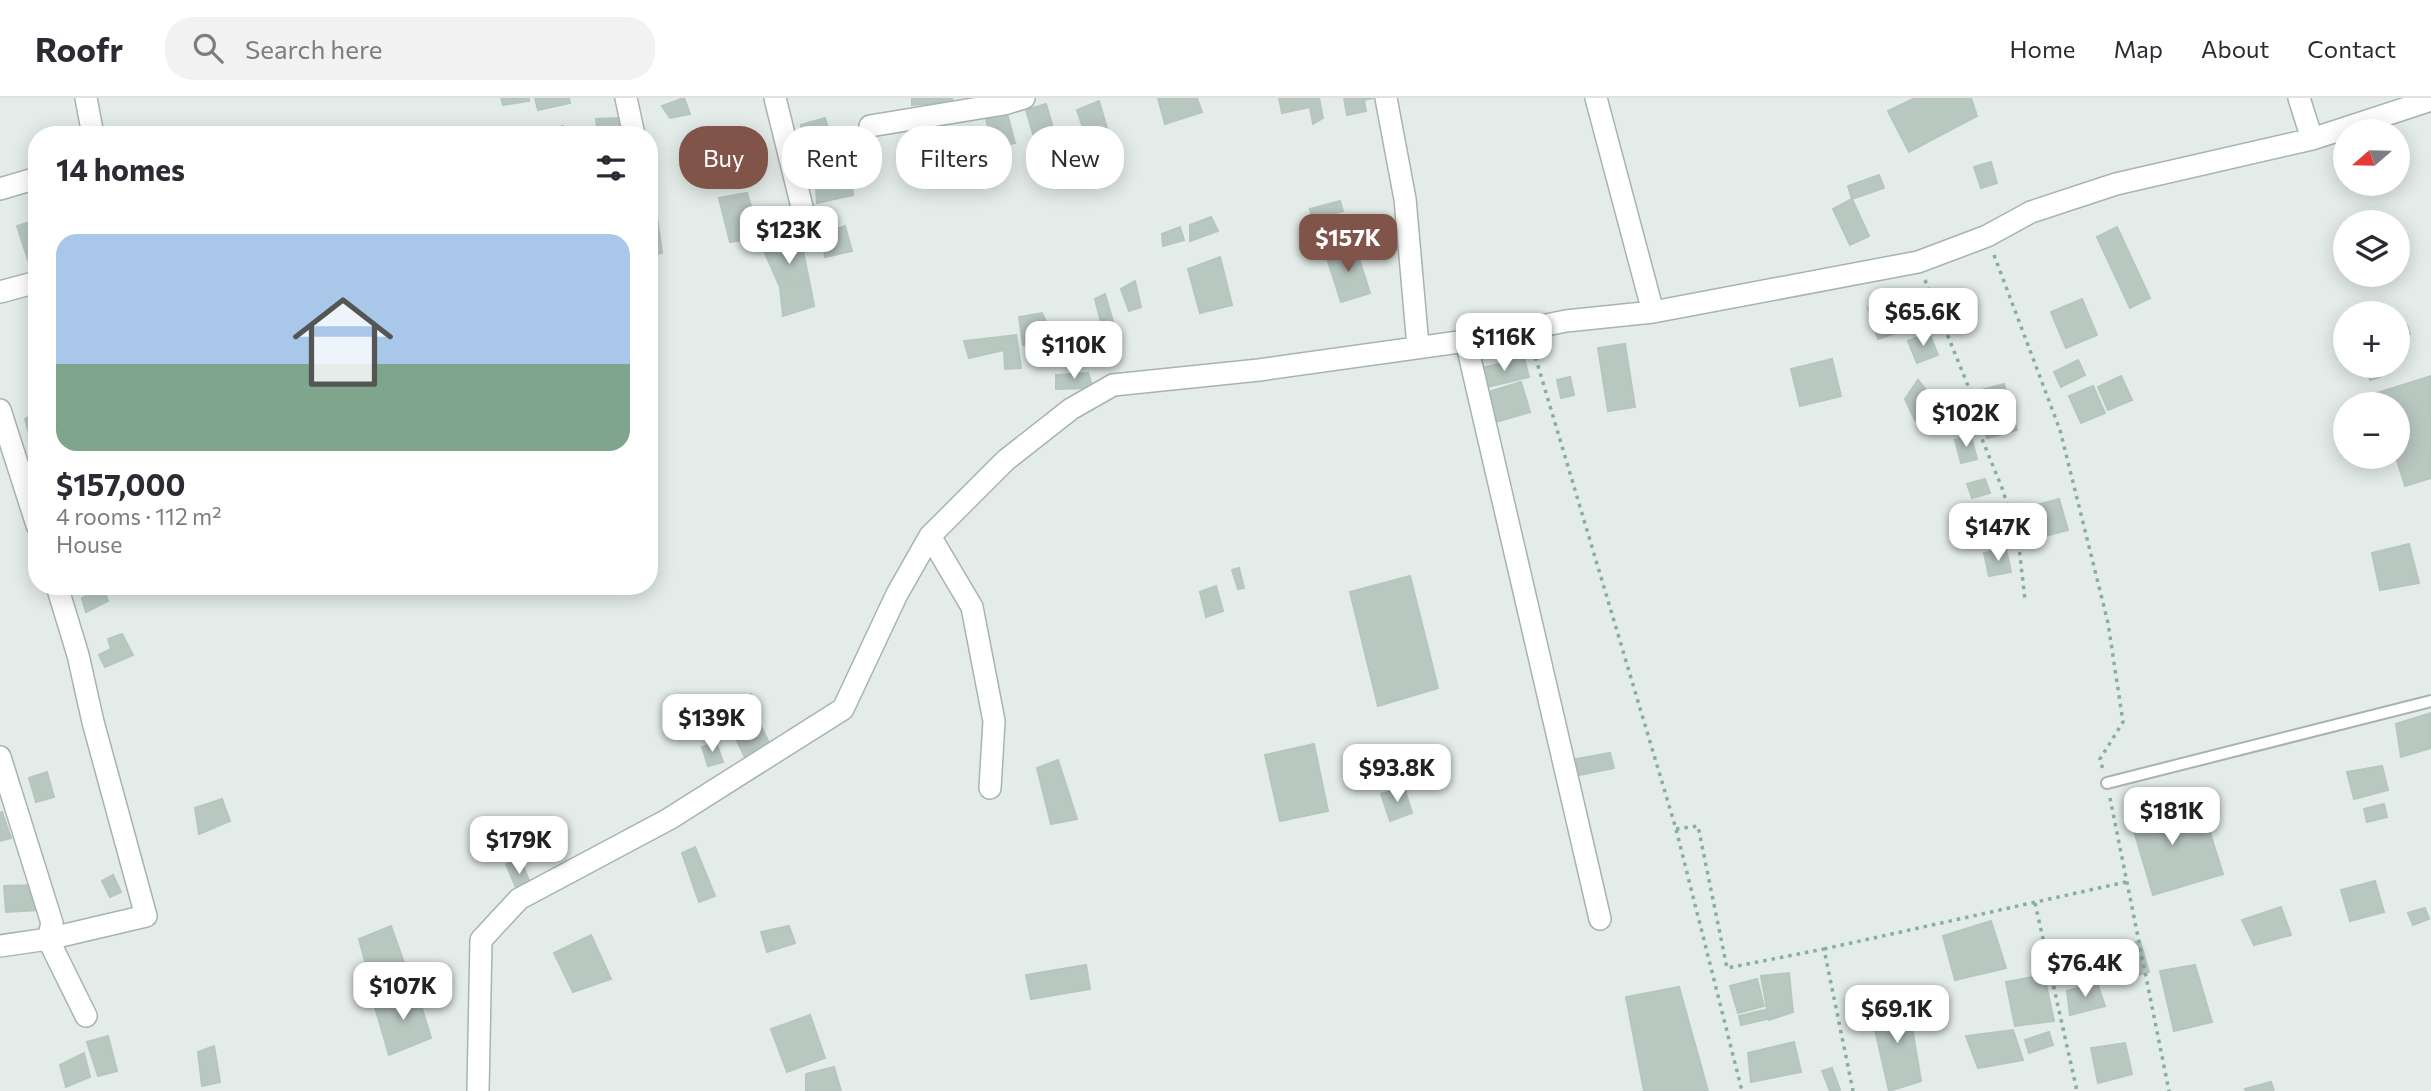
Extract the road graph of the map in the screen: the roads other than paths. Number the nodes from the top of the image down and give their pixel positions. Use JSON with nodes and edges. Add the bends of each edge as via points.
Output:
{"nodes":[{"id":1,"x":86,"y":98,"type":"edge"},
{"id":2,"x":626,"y":98,"type":"edge"},
{"id":3,"x":775,"y":98,"type":"edge"},
{"id":4,"x":1386,"y":98,"type":"edge"},
{"id":5,"x":1596,"y":98,"type":"edge"},
{"id":6,"x":2299,"y":98,"type":"edge"},
{"id":7,"x":1010,"y":100,"type":"edge"},
{"id":8,"x":2431,"y":100,"type":"edge"},
{"id":9,"x":91,"y":126,"type":"edge"},
{"id":10,"x":632,"y":126,"type":"edge"},
{"id":11,"x":870,"y":126,"type":"dead end"},
{"id":12,"x":2312,"y":139,"type":"junction"},
{"id":13,"x":28,"y":181,"type":"edge"},
{"id":14,"x":0,"y":189,"type":"edge"},
{"id":15,"x":803,"y":211,"type":"dead end"},
{"id":16,"x":28,"y":284,"type":"edge"},
{"id":17,"x":0,"y":292,"type":"edge"},
{"id":18,"x":1653,"y":312,"type":"junction"},
{"id":19,"x":1466,"y":341,"type":"junction"},
{"id":20,"x":1419,"y":346,"type":"junction"},
{"id":21,"x":0,"y":410,"type":"edge"},
{"id":22,"x":28,"y":496,"type":"edge"},
{"id":23,"x":930,"y":536,"type":"junction"},
{"id":24,"x":60,"y":595,"type":"edge"},
{"id":25,"x":2431,"y":701,"type":"edge"},
{"id":26,"x":0,"y":757,"type":"edge"},
{"id":27,"x":2107,"y":783,"type":"road end"},
{"id":28,"x":990,"y":788,"type":"dead end"},
{"id":29,"x":1600,"y":919,"type":"dead end"},
{"id":30,"x":48,"y":939,"type":"junction"},
{"id":31,"x":0,"y":946,"type":"edge"},
{"id":32,"x":86,"y":1016,"type":"dead end"},
{"id":33,"x":478,"y":1091,"type":"edge"}],
"edges":[{"from":1,"to":9,"type":"street"},
{"from":2,"to":10,"type":"street"},
{"from":3,"to":15,"type":"street"},
{"from":4,"to":20,"type":"street","via":[[1405,199]]},
{"from":5,"to":18,"type":"street"},
{"from":6,"to":12,"type":"street"},
{"from":7,"to":11,"type":"street"},
{"from":8,"to":12,"type":"street"},
{"from":12,"to":18,"type":"street","via":[[2116,184],[2031,212],[1987,236],[1917,262]]},
{"from":13,"to":14,"type":"street"},
{"from":16,"to":17,"type":"street"},
{"from":18,"to":19,"type":"street","via":[[1566,321]]},
{"from":19,"to":20,"type":"street"},
{"from":19,"to":29,"type":"street"},
{"from":20,"to":23,"type":"street","via":[[1259,370],[1113,385],[1071,409],[1006,460]]},
{"from":21,"to":22,"type":"street"},
{"from":23,"to":28,"type":"street","via":[[972,607],[994,721]]},
{"from":23,"to":33,"type":"street","via":[[843,709],[669,819],[519,899],[481,940]]},
{"from":24,"to":30,"type":"street","via":[[146,916]]},
{"from":25,"to":27,"type":"lane"},
{"from":26,"to":30,"type":"street","via":[[52,923]]},
{"from":30,"to":31,"type":"street"},
{"from":30,"to":32,"type":"street"}]}
